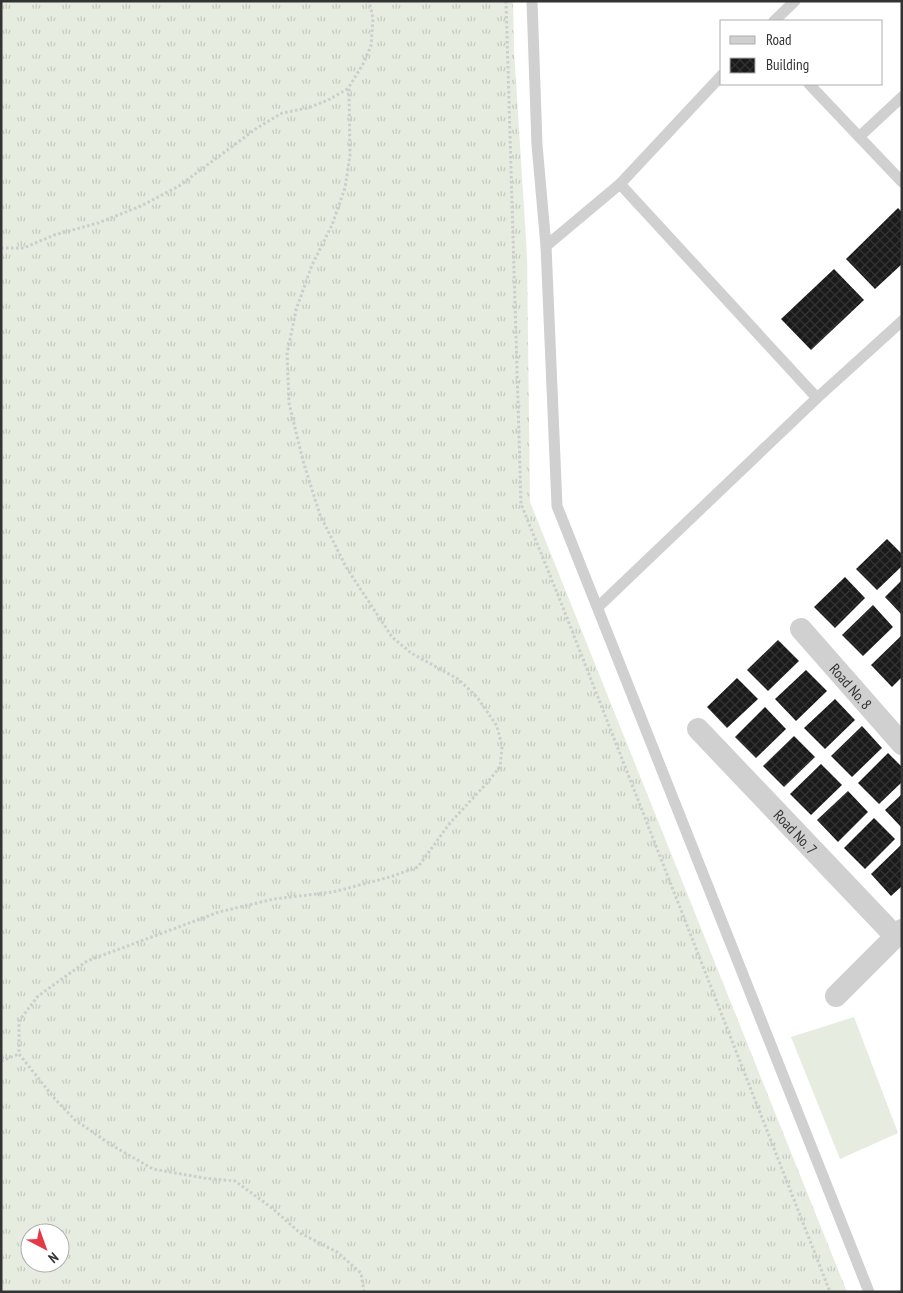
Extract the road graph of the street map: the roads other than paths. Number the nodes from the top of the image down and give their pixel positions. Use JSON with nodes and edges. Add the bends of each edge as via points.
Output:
{"nodes":[{"id":1,"x":532,"y":1,"type":"edge"},
{"id":2,"x":795,"y":1,"type":"edge"},
{"id":3,"x":775,"y":20,"type":"edge"},
{"id":4,"x":720,"y":77,"type":"edge"},
{"id":5,"x":810,"y":85,"type":"edge"},
{"id":6,"x":902,"y":97,"type":"edge"},
{"id":7,"x":859,"y":137,"type":"junction"},
{"id":8,"x":902,"y":182,"type":"edge"},
{"id":9,"x":620,"y":184,"type":"junction"},
{"id":10,"x":546,"y":246,"type":"junction"},
{"id":11,"x":902,"y":321,"type":"edge"},
{"id":12,"x":817,"y":398,"type":"junction"},
{"id":13,"x":598,"y":607,"type":"junction"},
{"id":14,"x":801,"y":629,"type":"dead end"},
{"id":15,"x":698,"y":729,"type":"dead end"},
{"id":16,"x":902,"y":744,"type":"edge"},
{"id":17,"x":898,"y":933,"type":"edge"},
{"id":18,"x":836,"y":996,"type":"dead end"},
{"id":19,"x":869,"y":1292,"type":"edge"}],
"edges":[{"from":1,"to":10,"type":"lane"},
{"from":2,"to":3,"type":"lane"},
{"from":4,"to":9,"type":"lane"},
{"from":5,"to":7,"type":"lane"},
{"from":6,"to":7,"type":"lane"},
{"from":7,"to":8,"type":"lane"},
{"from":9,"to":10,"type":"lane"},
{"from":9,"to":12,"type":"lane"},
{"from":10,"to":13,"type":"lane","via":[[557,506]]},
{"from":11,"to":12,"type":"lane"},
{"from":12,"to":13,"type":"lane"},
{"from":13,"to":19,"type":"lane"},
{"from":14,"to":16,"type":"street","name":"Road No. 8"},
{"from":15,"to":17,"type":"street","name":"Road No. 7"},
{"from":17,"to":18,"type":"street"}]}
